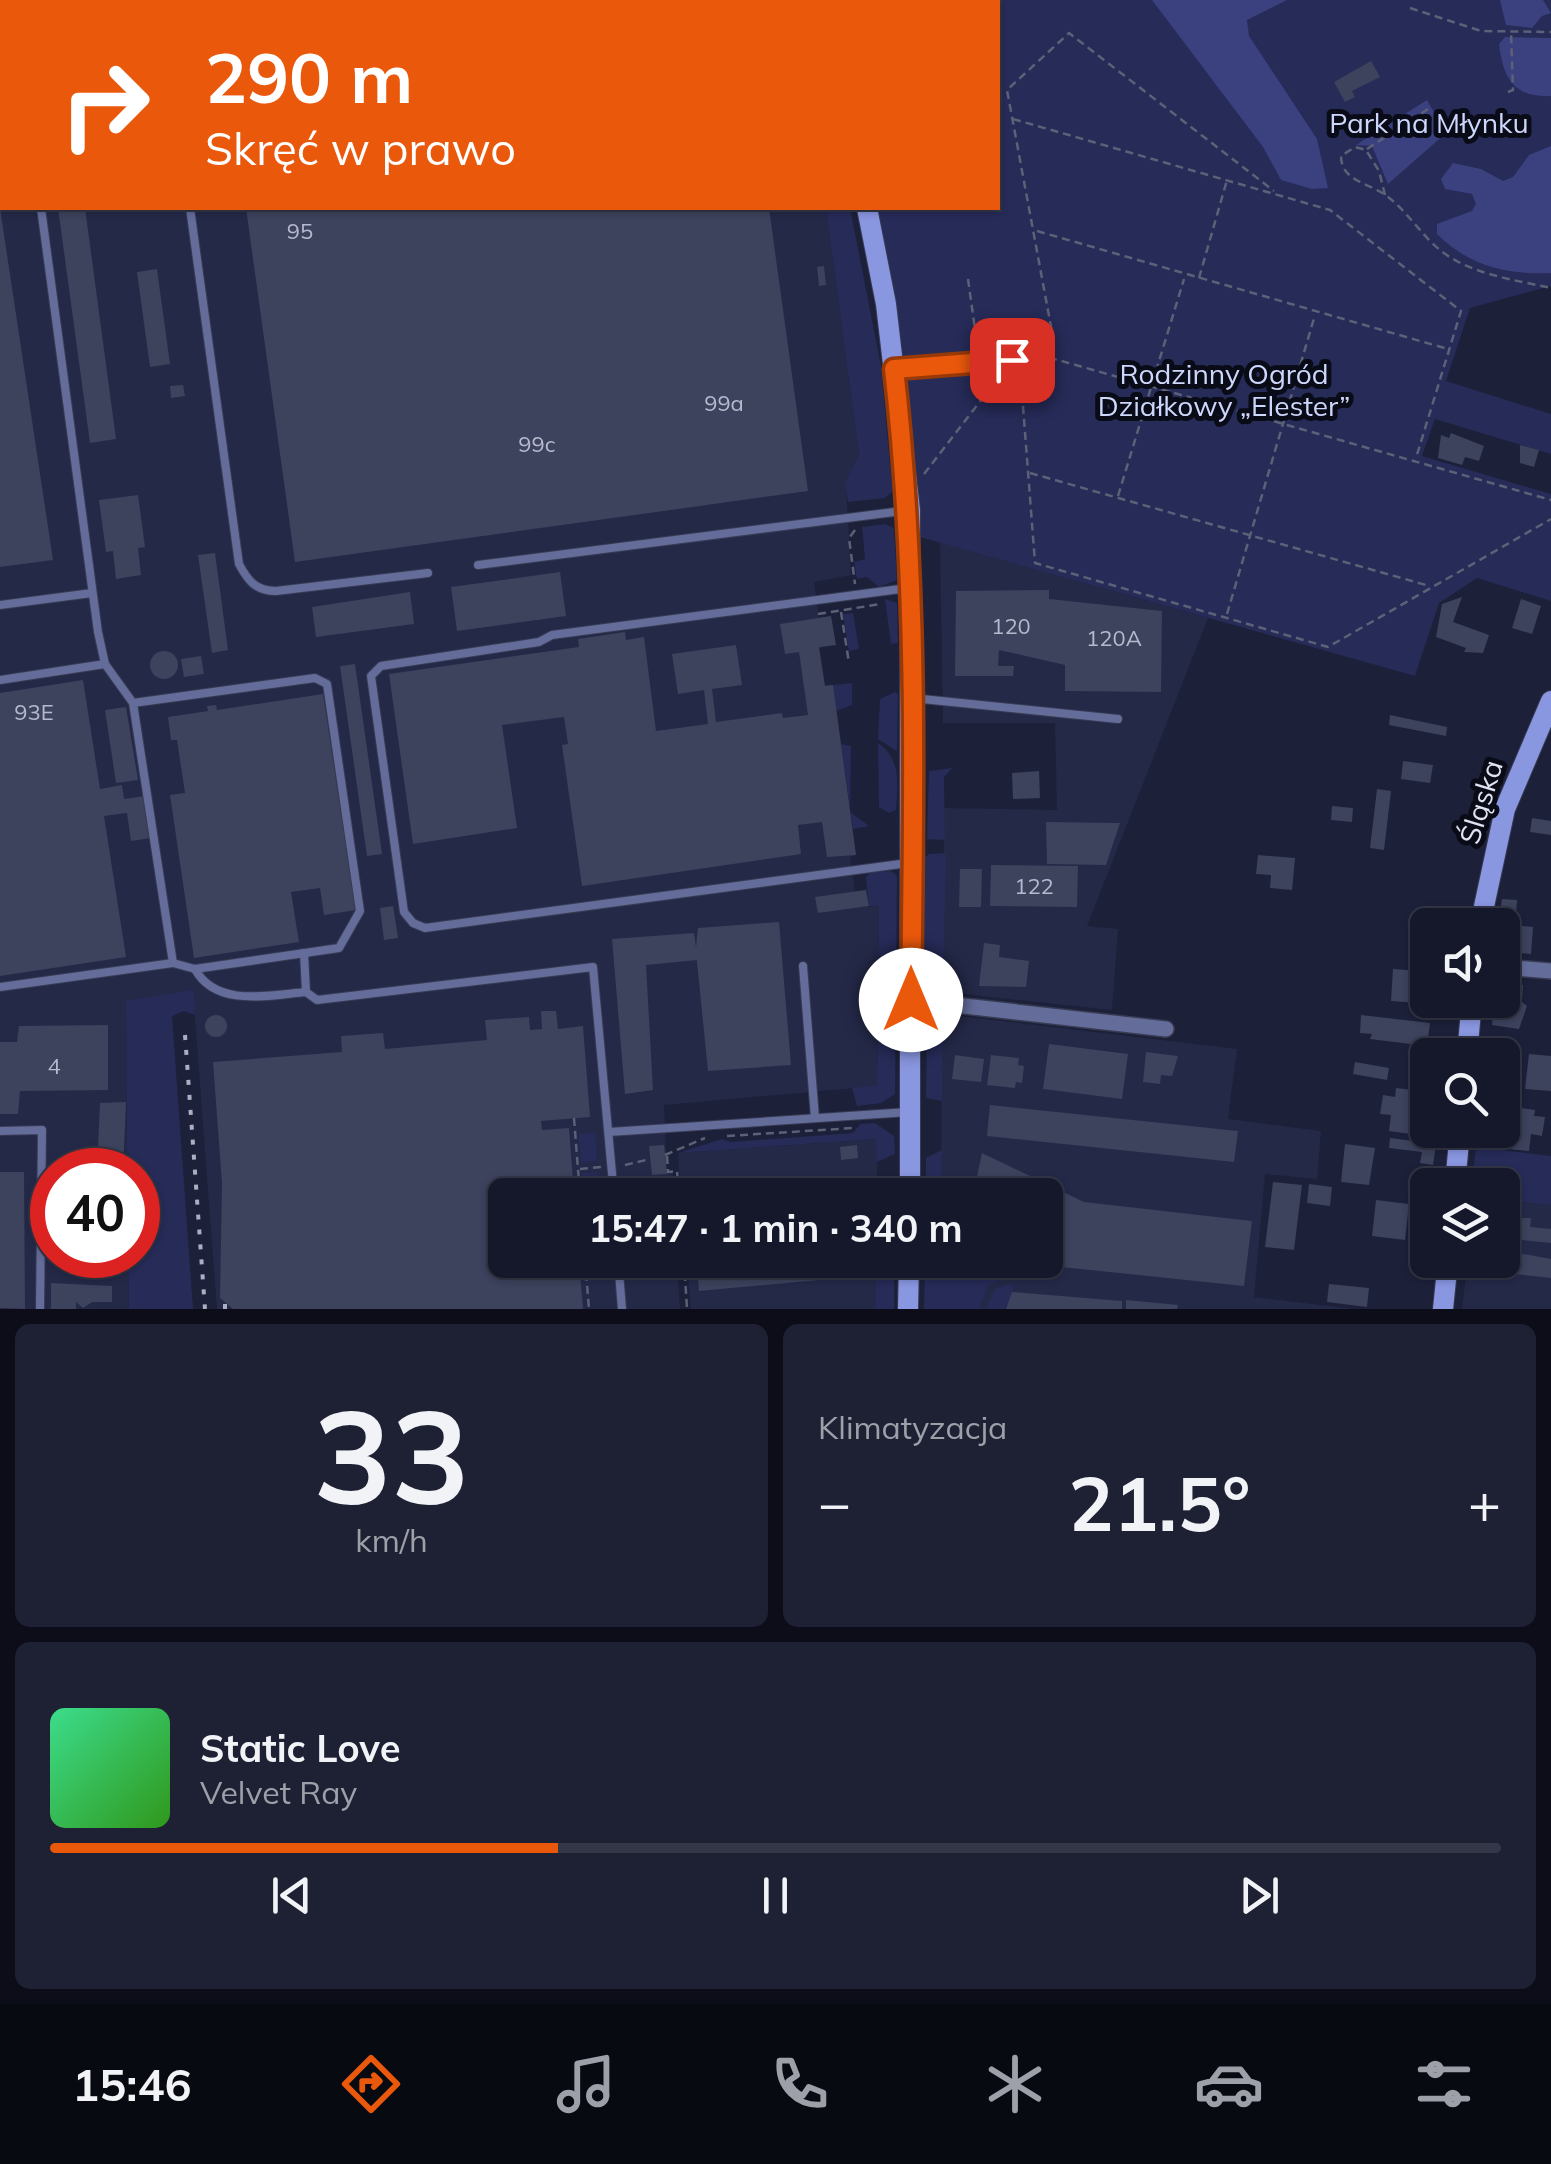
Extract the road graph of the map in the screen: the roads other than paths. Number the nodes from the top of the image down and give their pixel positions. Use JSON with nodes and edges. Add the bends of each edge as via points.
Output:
{"nodes":[{"id":1,"x":41,"y":210,"type":"edge"},
{"id":2,"x":190,"y":210,"type":"edge"},
{"id":3,"x":867,"y":210,"type":"edge"},
{"id":4,"x":1016,"y":360,"type":"road end"},
{"id":5,"x":894,"y":369,"type":"junction"},
{"id":6,"x":909,"y":503,"type":"junction"},
{"id":7,"x":478,"y":565,"type":"dead end"},
{"id":8,"x":428,"y":573,"type":"dead end"},
{"id":9,"x":912,"y":587,"type":"junction"},
{"id":10,"x":92,"y":593,"type":"junction"},
{"id":11,"x":0,"y":605,"type":"edge"},
{"id":12,"x":105,"y":664,"type":"junction"},
{"id":13,"x":0,"y":680,"type":"edge"},
{"id":14,"x":912,"y":698,"type":"junction"},
{"id":15,"x":1551,"y":701,"type":"edge"},
{"id":16,"x":133,"y":703,"type":"junction"},
{"id":17,"x":1118,"y":719,"type":"dead end"},
{"id":18,"x":1544,"y":727,"type":"edge"},
{"id":19,"x":912,"y":863,"type":"junction"},
{"id":20,"x":1483,"y":908,"type":"edge"},
{"id":21,"x":304,"y":953,"type":"junction"},
{"id":22,"x":173,"y":963,"type":"junction"},
{"id":23,"x":803,"y":966,"type":"dead end"},
{"id":24,"x":1520,"y":968,"type":"edge"},
{"id":25,"x":195,"y":969,"type":"junction"},
{"id":26,"x":1551,"y":971,"type":"edge"},
{"id":27,"x":0,"y":987,"type":"edge"},
{"id":28,"x":306,"y":992,"type":"junction"},
{"id":29,"x":911,"y":1000,"type":"junction"},
{"id":30,"x":1166,"y":1029,"type":"dead end"},
{"id":31,"x":911,"y":1112,"type":"junction"},
{"id":32,"x":815,"y":1118,"type":"junction"},
{"id":33,"x":0,"y":1131,"type":"edge"},
{"id":34,"x":609,"y":1132,"type":"junction"},
{"id":35,"x":613,"y":1178,"type":"edge"},
{"id":36,"x":910,"y":1178,"type":"edge"},
{"id":37,"x":619,"y":1278,"type":"edge"},
{"id":38,"x":909,"y":1278,"type":"edge"},
{"id":39,"x":1446,"y":1278,"type":"edge"},
{"id":40,"x":40,"y":1309,"type":"edge"},
{"id":41,"x":622,"y":1309,"type":"edge"},
{"id":42,"x":908,"y":1309,"type":"edge"},
{"id":43,"x":1442,"y":1309,"type":"edge"}],
"edges":[{"from":1,"to":10,"type":"lane"},
{"from":2,"to":8,"type":"lane","via":[[239,564],[248,581],[276,591]]},
{"from":3,"to":5,"type":"street"},
{"from":4,"to":5,"type":"lane"},
{"from":5,"to":6,"type":"street"},
{"from":6,"to":7,"type":"lane","via":[[856,517]]},
{"from":6,"to":9,"type":"street"},
{"from":9,"to":14,"type":"street"},
{"from":9,"to":19,"type":"lane","via":[[552,635],[375,668],[372,676],[404,912],[426,928]]},
{"from":10,"to":11,"type":"lane"},
{"from":10,"to":12,"type":"lane"},
{"from":12,"to":13,"type":"lane"},
{"from":12,"to":16,"type":"lane"},
{"from":14,"to":17,"type":"lane"},
{"from":14,"to":19,"type":"street"},
{"from":15,"to":18,"type":"street","name":"Śląska"},
{"from":16,"to":21,"type":"lane","via":[[314,678],[327,684],[360,911],[339,948]]},
{"from":16,"to":22,"type":"lane"},
{"from":18,"to":20,"type":"street","name":"Śląska","via":[[1500,824]]},
{"from":19,"to":29,"type":"street"},
{"from":21,"to":25,"type":"lane"},
{"from":21,"to":28,"type":"lane"},
{"from":22,"to":25,"type":"lane"},
{"from":22,"to":27,"type":"lane"},
{"from":23,"to":32,"type":"lane"},
{"from":24,"to":26,"type":"street"},
{"from":25,"to":28,"type":"lane","via":[[215,990],[242,996]]},
{"from":28,"to":34,"type":"lane","via":[[317,1000],[384,995],[592,968]]},
{"from":29,"to":30,"type":"street"},
{"from":29,"to":31,"type":"street"},
{"from":31,"to":32,"type":"lane"},
{"from":31,"to":36,"type":"street"},
{"from":32,"to":34,"type":"lane"},
{"from":33,"to":40,"type":"lane","via":[[42,1130]]},
{"from":34,"to":35,"type":"lane"},
{"from":37,"to":41,"type":"lane"},
{"from":38,"to":42,"type":"street"},
{"from":39,"to":43,"type":"street"}]}
